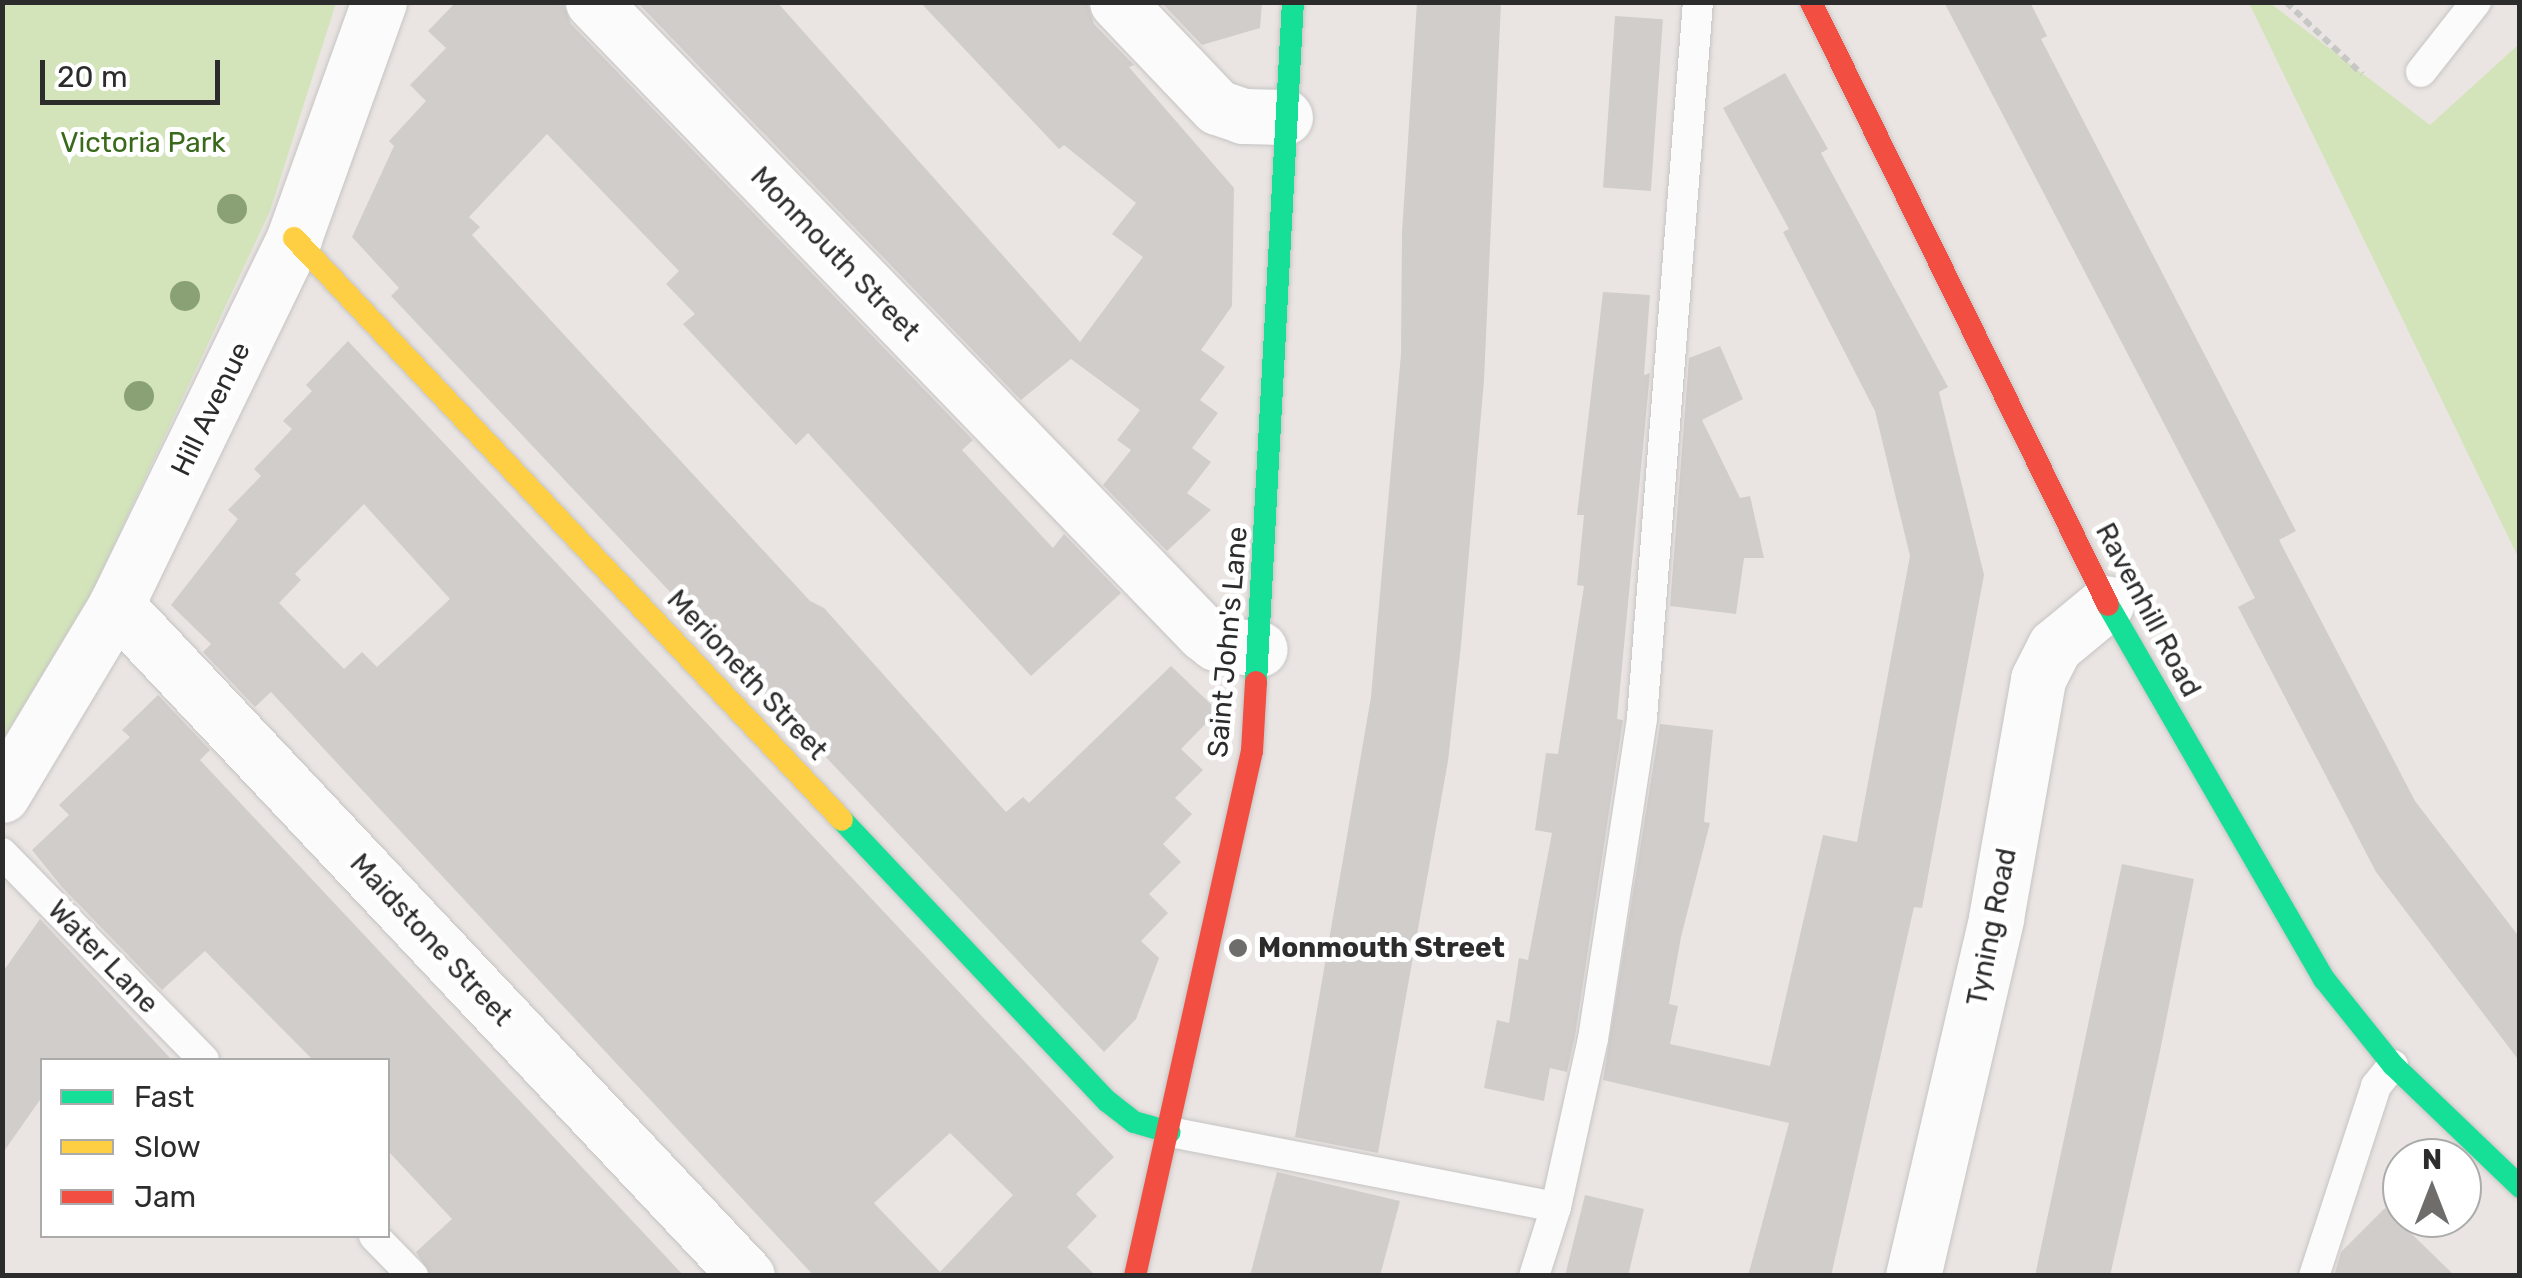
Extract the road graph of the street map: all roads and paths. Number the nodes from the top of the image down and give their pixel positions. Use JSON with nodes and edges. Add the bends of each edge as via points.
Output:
{"nodes":[{"id":1,"x":379,"y":2,"type":"edge"},
{"id":2,"x":593,"y":2,"type":"edge"},
{"id":3,"x":1117,"y":2,"type":"edge"},
{"id":4,"x":1294,"y":2,"type":"edge"},
{"id":5,"x":1698,"y":2,"type":"edge"},
{"id":6,"x":1810,"y":2,"type":"edge"},
{"id":7,"x":2286,"y":2,"type":"edge"},
{"id":8,"x":2476,"y":2,"type":"edge"},
{"id":9,"x":2421,"y":72,"type":"dead end"},
{"id":10,"x":2362,"y":74,"type":"dead end"},
{"id":11,"x":1286,"y":117,"type":"junction"},
{"id":12,"x":294,"y":238,"type":"junction"},
{"id":13,"x":2107,"y":603,"type":"junction"},
{"id":14,"x":116,"y":605,"type":"junction"},
{"id":15,"x":1260,"y":649,"type":"junction"},
{"id":16,"x":2,"y":796,"type":"edge"},
{"id":17,"x":2,"y":852,"type":"edge"},
{"id":18,"x":202,"y":1058,"type":"edge"},
{"id":19,"x":2393,"y":1065,"type":"junction"},
{"id":20,"x":1170,"y":1132,"type":"junction"},
{"id":21,"x":2520,"y":1187,"type":"edge"},
{"id":22,"x":1556,"y":1207,"type":"junction"},
{"id":23,"x":376,"y":1238,"type":"edge"},
{"id":24,"x":413,"y":1276,"type":"edge"},
{"id":25,"x":747,"y":1276,"type":"edge"},
{"id":26,"x":1135,"y":1276,"type":"edge"},
{"id":27,"x":1534,"y":1276,"type":"edge"},
{"id":28,"x":1913,"y":1276,"type":"edge"},
{"id":29,"x":2314,"y":1276,"type":"edge"}],
"edges":[{"from":1,"to":12,"type":"street","name":"Hill Avenue"},
{"from":2,"to":15,"type":"street","name":"Monmouth Street","via":[[1203,633],[1216,643]]},
{"from":3,"to":11,"type":"street","via":[[1217,107],[1243,116]]},
{"from":4,"to":11,"type":"street","name":"Saint John's Lane"},
{"from":5,"to":22,"type":"lane","via":[[1642,718],[1593,1039]]},
{"from":6,"to":13,"type":"street","name":"Ravenhill Road"},
{"from":7,"to":10,"type":"path"},
{"from":8,"to":9,"type":"lane"},
{"from":11,"to":15,"type":"street","name":"Saint John's Lane"},
{"from":12,"to":14,"type":"street","name":"Hill Avenue"},
{"from":12,"to":20,"type":"street","name":"Merioneth Street","via":[[1107,1101],[1134,1122]]},
{"from":13,"to":19,"type":"street","name":"Ravenhill Road","via":[[2269,893],[2324,980]]},
{"from":13,"to":28,"type":"street","name":"Tyning Road","via":[[2055,646],[2038,679],[1996,918]]},
{"from":14,"to":16,"type":"street","name":"Hill Avenue"},
{"from":14,"to":25,"type":"street","name":"Maidstone Street"},
{"from":15,"to":20,"type":"street","name":"Saint John's Lane","via":[[1234,851]]},
{"from":17,"to":18,"type":"lane","name":"Water Lane"},
{"from":19,"to":21,"type":"street","name":"Ravenhill Road"},
{"from":19,"to":29,"type":"lane","via":[[2376,1086]]},
{"from":20,"to":22,"type":"lane"},
{"from":20,"to":26,"type":"street","name":"Saint John's Lane"},
{"from":22,"to":27,"type":"lane"},
{"from":23,"to":24,"type":"lane"}]}
